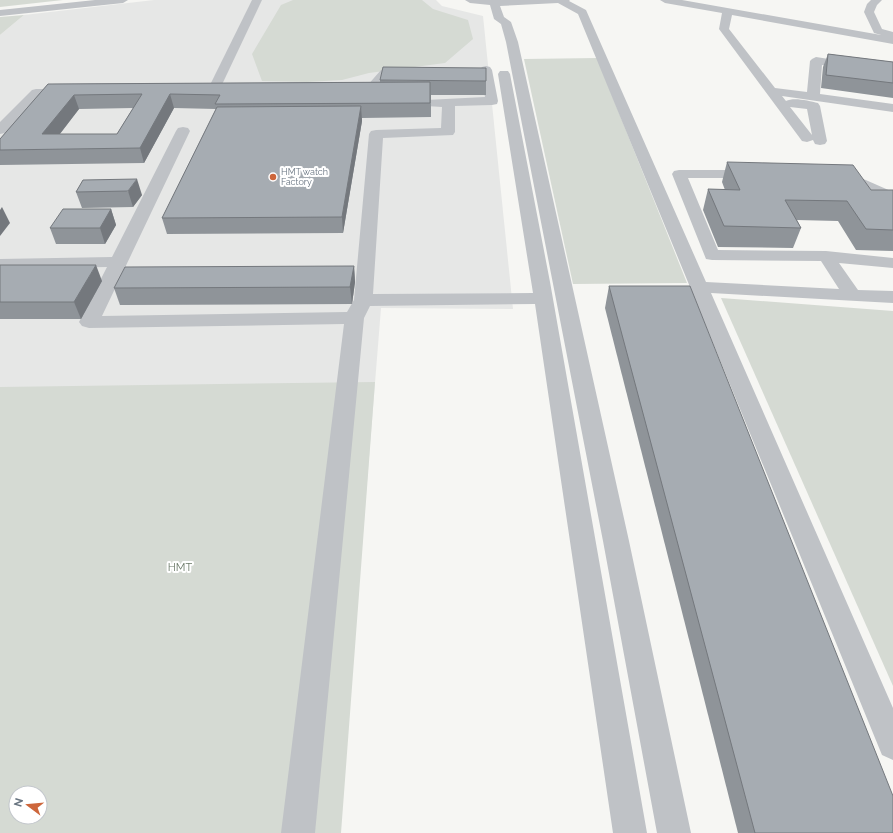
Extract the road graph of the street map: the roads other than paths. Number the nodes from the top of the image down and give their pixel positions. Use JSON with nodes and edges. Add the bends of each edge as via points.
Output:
{"nodes":[{"id":1,"x":123,"y":0,"type":"edge"},
{"id":2,"x":257,"y":0,"type":"edge"},
{"id":3,"x":470,"y":0,"type":"edge"},
{"id":4,"x":665,"y":0,"type":"edge"},
{"id":5,"x":877,"y":0,"type":"edge"},
{"id":6,"x":498,"y":1,"type":"edge"},
{"id":7,"x":563,"y":1,"type":"edge"},
{"id":8,"x":728,"y":11,"type":"junction"},
{"id":9,"x":0,"y":13,"type":"edge"},
{"id":10,"x":499,"y":19,"type":"junction"},
{"id":11,"x":893,"y":36,"type":"edge"},
{"id":12,"x":893,"y":41,"type":"edge"},
{"id":13,"x":486,"y":70,"type":"junction"},
{"id":14,"x":504,"y":70,"type":"junction"},
{"id":15,"x":470,"y":71,"type":"edge"},
{"id":16,"x":424,"y":72,"type":"edge"},
{"id":17,"x":893,"y":73,"type":"edge"},
{"id":18,"x":337,"y":92,"type":"edge"},
{"id":19,"x":84,"y":93,"type":"edge"},
{"id":20,"x":196,"y":93,"type":"edge"},
{"id":21,"x":212,"y":93,"type":"junction"},
{"id":22,"x":228,"y":93,"type":"edge"},
{"id":23,"x":776,"y":97,"type":"junction"},
{"id":24,"x":449,"y":102,"type":"junction"},
{"id":25,"x":813,"y":102,"type":"junction"},
{"id":26,"x":431,"y":103,"type":"edge"},
{"id":27,"x":893,"y":108,"type":"edge"},
{"id":28,"x":893,"y":118,"type":"edge"},
{"id":29,"x":0,"y":130,"type":"edge"},
{"id":30,"x":183,"y":131,"type":"dead end"},
{"id":31,"x":807,"y":138,"type":"dead end"},
{"id":32,"x":820,"y":141,"type":"dead end"},
{"id":33,"x":765,"y":174,"type":"edge"},
{"id":34,"x":828,"y":174,"type":"edge"},
{"id":35,"x":893,"y":197,"type":"edge"},
{"id":36,"x":826,"y":256,"type":"junction"},
{"id":37,"x":118,"y":262,"type":"junction"},
{"id":38,"x":893,"y":263,"type":"edge"},
{"id":39,"x":0,"y":264,"type":"edge"},
{"id":40,"x":699,"y":288,"type":"junction"},
{"id":41,"x":852,"y":295,"type":"junction"},
{"id":42,"x":893,"y":297,"type":"edge"},
{"id":43,"x":544,"y":298,"type":"junction"},
{"id":44,"x":358,"y":309,"type":"junction"},
{"id":45,"x":583,"y":541,"type":"junction"},
{"id":46,"x":616,"y":541,"type":"junction"},
{"id":47,"x":893,"y":744,"type":"edge"},
{"id":48,"x":298,"y":833,"type":"edge"},
{"id":49,"x":630,"y":833,"type":"edge"},
{"id":50,"x":674,"y":833,"type":"edge"}],
"edges":[{"from":1,"to":9,"type":"street"},
{"from":2,"to":21,"type":"street"},
{"from":3,"to":6,"type":"street"},
{"from":4,"to":8,"type":"street"},
{"from":5,"to":11,"type":"street","via":[[869,12],[878,31]]},
{"from":6,"to":7,"type":"street"},
{"from":6,"to":10,"type":"street"},
{"from":7,"to":40,"type":"street","via":[[582,12]]},
{"from":8,"to":12,"type":"street"},
{"from":8,"to":23,"type":"street","via":[[724,29]]},
{"from":10,"to":14,"type":"street","via":[[496,23]]},
{"from":10,"to":46,"type":"street","via":[[506,22],[512,42]]},
{"from":13,"to":14,"type":"street"},
{"from":13,"to":15,"type":"street"},
{"from":13,"to":24,"type":"street","via":[[493,105]]},
{"from":14,"to":43,"type":"street"},
{"from":16,"to":18,"type":"street","via":[[385,73],[370,90]]},
{"from":17,"to":25,"type":"street","via":[[816,61]]},
{"from":19,"to":29,"type":"street","via":[[36,93]]},
{"from":20,"to":21,"type":"street"},
{"from":21,"to":22,"type":"street"},
{"from":23,"to":25,"type":"street"},
{"from":23,"to":31,"type":"street"},
{"from":24,"to":26,"type":"street"},
{"from":24,"to":44,"type":"street","via":[[448,132],[376,134]]},
{"from":25,"to":27,"type":"street"},
{"from":25,"to":28,"type":"street"},
{"from":25,"to":32,"type":"street"},
{"from":30,"to":37,"type":"street"},
{"from":33,"to":36,"type":"street","via":[[679,174],[712,255]]},
{"from":34,"to":35,"type":"street","via":[[844,174]]},
{"from":36,"to":38,"type":"street"},
{"from":36,"to":41,"type":"street"},
{"from":37,"to":39,"type":"street"},
{"from":37,"to":44,"type":"street","via":[[89,322]]},
{"from":40,"to":41,"type":"street"},
{"from":40,"to":47,"type":"street"},
{"from":41,"to":42,"type":"street"},
{"from":43,"to":44,"type":"street"},
{"from":43,"to":45,"type":"street"},
{"from":44,"to":48,"type":"street"},
{"from":45,"to":46,"type":"street"},
{"from":45,"to":49,"type":"street"},
{"from":46,"to":50,"type":"street"}]}
